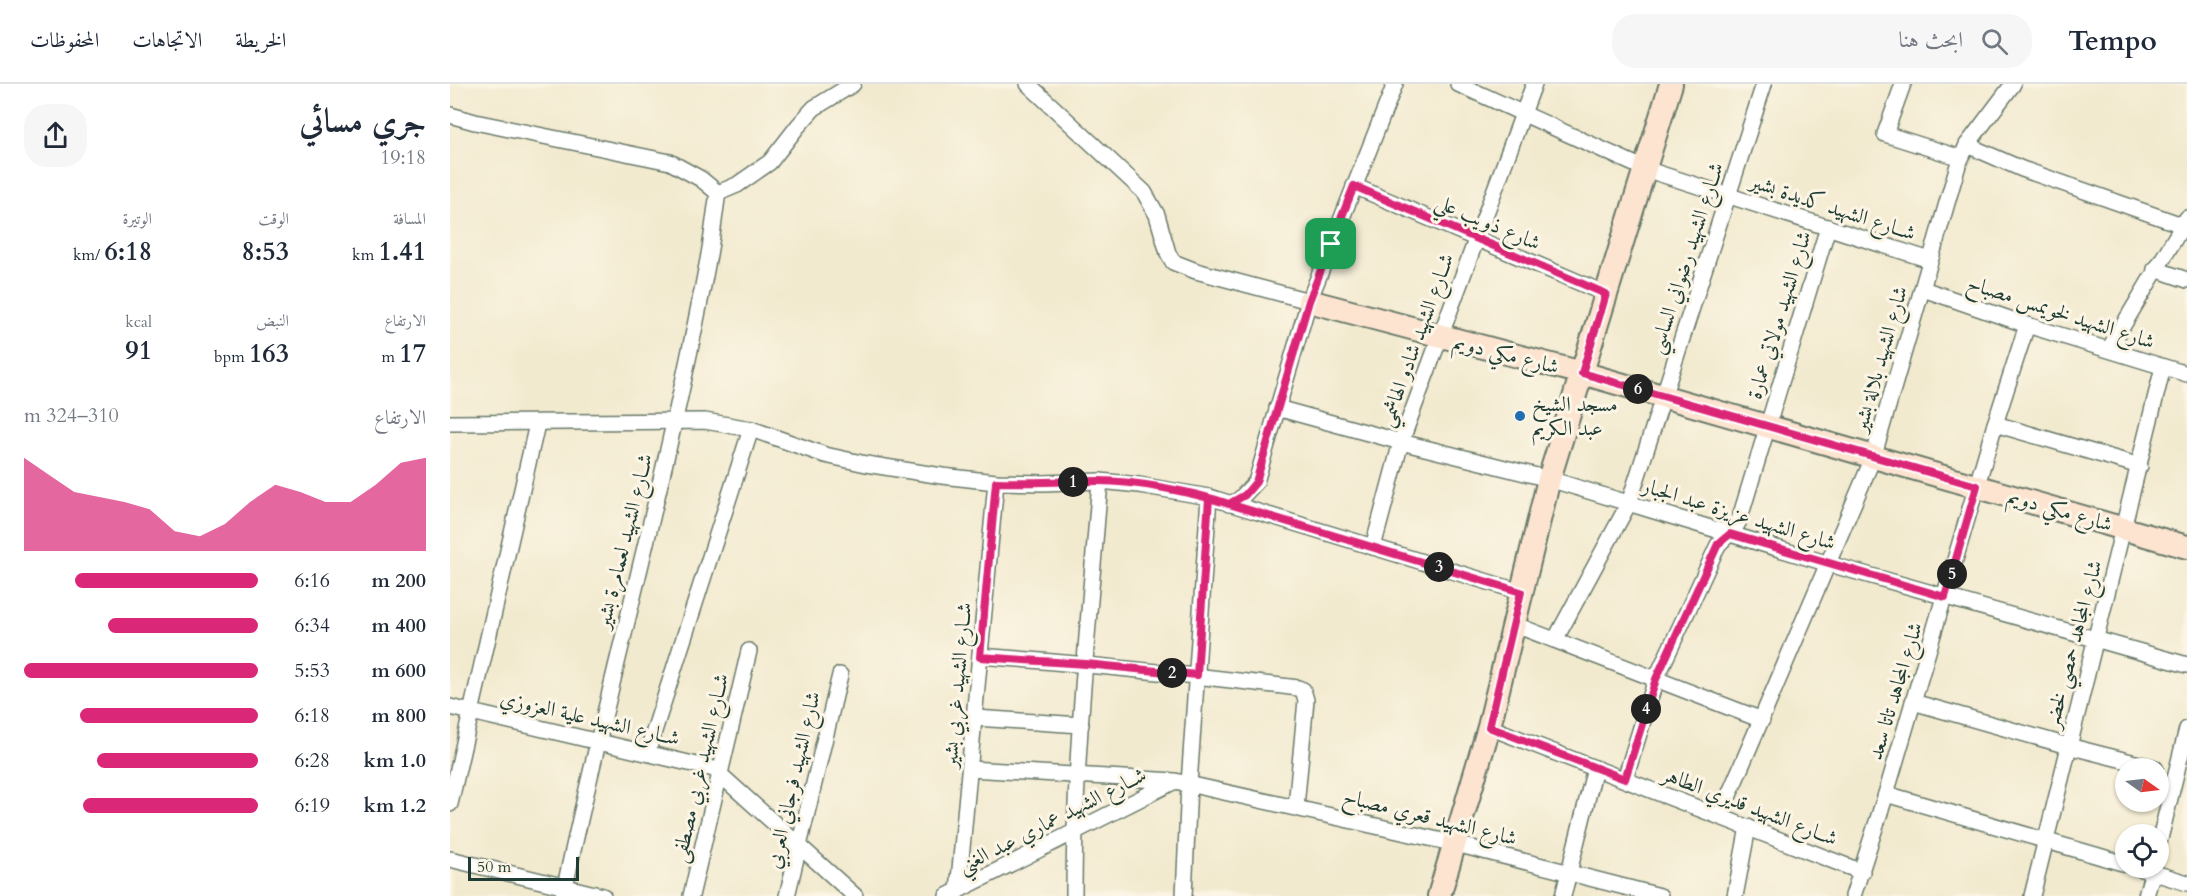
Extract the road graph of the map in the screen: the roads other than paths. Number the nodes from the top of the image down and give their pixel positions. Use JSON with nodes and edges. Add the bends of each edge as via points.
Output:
{"nodes":[{"id":1,"x":853,"y":84,"type":"edge"},
{"id":2,"x":1028,"y":84,"type":"edge"},
{"id":3,"x":1395,"y":84,"type":"edge"},
{"id":4,"x":1458,"y":84,"type":"edge"},
{"id":5,"x":1534,"y":84,"type":"edge"},
{"id":6,"x":1671,"y":84,"type":"edge"},
{"id":7,"x":1764,"y":84,"type":"edge"},
{"id":8,"x":1902,"y":84,"type":"edge"},
{"id":9,"x":2013,"y":84,"type":"edge"},
{"id":10,"x":1523,"y":114,"type":"junction"},
{"id":11,"x":450,"y":115,"type":"edge"},
{"id":12,"x":1964,"y":152,"type":"junction"},
{"id":13,"x":1645,"y":169,"type":"junction"},
{"id":14,"x":1354,"y":186,"type":"junction"},
{"id":15,"x":718,"y":193,"type":"junction"},
{"id":16,"x":1727,"y":195,"type":"junction"},
{"id":17,"x":2184,"y":221,"type":"edge"},
{"id":18,"x":1828,"y":227,"type":"junction"},
{"id":19,"x":1474,"y":240,"type":"junction"},
{"id":20,"x":1930,"y":260,"type":"junction"},
{"id":21,"x":2155,"y":269,"type":"junction"},
{"id":22,"x":2187,"y":280,"type":"edge"},
{"id":23,"x":1923,"y":289,"type":"junction"},
{"id":24,"x":1606,"y":294,"type":"junction"},
{"id":25,"x":1309,"y":301,"type":"junction"},
{"id":26,"x":2028,"y":325,"type":"junction"},
{"id":27,"x":1440,"y":337,"type":"junction"},
{"id":28,"x":2109,"y":349,"type":"junction"},
{"id":29,"x":2163,"y":367,"type":"junction"},
{"id":30,"x":1582,"y":373,"type":"junction"},
{"id":31,"x":2187,"y":374,"type":"edge"},
{"id":32,"x":1664,"y":397,"type":"junction"},
{"id":33,"x":1277,"y":408,"type":"junction"},
{"id":34,"x":675,"y":422,"type":"junction"},
{"id":35,"x":450,"y":423,"type":"edge"},
{"id":36,"x":537,"y":424,"type":"junction"},
{"id":37,"x":1995,"y":424,"type":"junction"},
{"id":38,"x":1766,"y":426,"type":"junction"},
{"id":39,"x":751,"y":429,"type":"junction"},
{"id":40,"x":1401,"y":442,"type":"junction"},
{"id":41,"x":1873,"y":458,"type":"junction"},
{"id":42,"x":2140,"y":466,"type":"junction"},
{"id":43,"x":1549,"y":479,"type":"junction"},
{"id":44,"x":1100,"y":481,"type":"junction"},
{"id":45,"x":996,"y":482,"type":"junction"},
{"id":46,"x":1977,"y":486,"type":"junction"},
{"id":47,"x":1209,"y":498,"type":"junction"},
{"id":48,"x":1629,"y":503,"type":"junction"},
{"id":49,"x":1229,"y":504,"type":"junction"},
{"id":50,"x":2125,"y":529,"type":"junction"},
{"id":51,"x":1730,"y":534,"type":"junction"},
{"id":52,"x":1372,"y":547,"type":"junction"},
{"id":53,"x":2187,"y":548,"type":"edge"},
{"id":54,"x":1829,"y":564,"type":"junction"},
{"id":55,"x":1521,"y":592,"type":"junction"},
{"id":56,"x":1945,"y":597,"type":"junction"},
{"id":57,"x":1513,"y":624,"type":"junction"},
{"id":58,"x":2096,"y":638,"type":"junction"},
{"id":59,"x":1555,"y":640,"type":"junction"},
{"id":60,"x":749,"y":651,"type":"dead end"},
{"id":61,"x":980,"y":657,"type":"junction"},
{"id":62,"x":1086,"y":664,"type":"junction"},
{"id":63,"x":2187,"y":665,"type":"edge"},
{"id":64,"x":840,"y":675,"type":"dead end"},
{"id":65,"x":1197,"y":675,"type":"junction"},
{"id":66,"x":1656,"y":679,"type":"junction"},
{"id":67,"x":1913,"y":702,"type":"junction"},
{"id":68,"x":450,"y":707,"type":"edge"},
{"id":69,"x":471,"y":712,"type":"junction"},
{"id":70,"x":975,"y":718,"type":"junction"},
{"id":71,"x":1762,"y":720,"type":"junction"},
{"id":72,"x":1081,"y":725,"type":"junction"},
{"id":73,"x":1489,"y":727,"type":"junction"},
{"id":74,"x":2187,"y":729,"type":"edge"},
{"id":75,"x":598,"y":741,"type":"junction"},
{"id":76,"x":2068,"y":746,"type":"junction"},
{"id":77,"x":647,"y":753,"type":"junction"},
{"id":78,"x":2117,"y":758,"type":"edge"},
{"id":79,"x":1595,"y":768,"type":"junction"},
{"id":80,"x":970,"y":769,"type":"junction"},
{"id":81,"x":719,"y":774,"type":"junction"},
{"id":82,"x":2182,"y":775,"type":"edge"},
{"id":83,"x":1077,"y":776,"type":"junction"},
{"id":84,"x":1625,"y":779,"type":"junction"},
{"id":85,"x":1182,"y":782,"type":"junction"},
{"id":86,"x":1886,"y":794,"type":"junction"},
{"id":87,"x":450,"y":804,"type":"edge"},
{"id":88,"x":1296,"y":807,"type":"junction"},
{"id":89,"x":1720,"y":816,"type":"junction"},
{"id":90,"x":2166,"y":824,"type":"edge"},
{"id":91,"x":1748,"y":827,"type":"junction"},
{"id":92,"x":1074,"y":833,"type":"junction"},
{"id":93,"x":2046,"y":842,"type":"junction"},
{"id":94,"x":1456,"y":844,"type":"junction"},
{"id":95,"x":799,"y":846,"type":"junction"},
{"id":96,"x":450,"y":859,"type":"edge"},
{"id":97,"x":2115,"y":861,"type":"edge"},
{"id":98,"x":1862,"y":872,"type":"junction"},
{"id":99,"x":1569,"y":873,"type":"junction"},
{"id":100,"x":2169,"y":876,"type":"edge"},
{"id":101,"x":2151,"y":878,"type":"edge"},
{"id":102,"x":2187,"y":883,"type":"edge"},
{"id":103,"x":564,"y":892,"type":"edge"},
{"id":104,"x":952,"y":894,"type":"edge"},
{"id":105,"x":603,"y":896,"type":"edge"},
{"id":106,"x":691,"y":896,"type":"edge"},
{"id":107,"x":787,"y":896,"type":"edge"},
{"id":108,"x":855,"y":896,"type":"edge"},
{"id":109,"x":1074,"y":896,"type":"edge"},
{"id":110,"x":1184,"y":896,"type":"edge"},
{"id":111,"x":1439,"y":896,"type":"edge"},
{"id":112,"x":1563,"y":896,"type":"edge"},
{"id":113,"x":1660,"y":896,"type":"edge"},
{"id":114,"x":1735,"y":896,"type":"edge"},
{"id":115,"x":1853,"y":896,"type":"edge"},
{"id":116,"x":2032,"y":896,"type":"edge"},
{"id":117,"x":2146,"y":896,"type":"edge"}],
"edges":[{"from":1,"to":15,"type":"street","via":[[814,108],[770,162]]},
{"from":2,"to":25,"type":"street","via":[[1144,192],[1157,215],[1173,262]]},
{"from":3,"to":14,"type":"street"},
{"from":4,"to":10,"type":"street","name":"شــارع الشهيد كديدة بشير"},
{"from":5,"to":10,"type":"street","name":"شــارع الشهيد شادو الهاشمي"},
{"from":6,"to":13,"type":"street"},
{"from":7,"to":16,"type":"street","name":"شــارع الشهيد رضواني الساسي"},
{"from":8,"to":12,"type":"street","via":[[1885,134]]},
{"from":9,"to":12,"type":"street","name":"شارع الشهيد بلالة بشير"},
{"from":10,"to":13,"type":"street","name":"شــارع الشهيد كديدة بشير"},
{"from":10,"to":19,"type":"street","name":"شــارع الشهيد شادو الهاشمي"},
{"from":11,"to":15,"type":"street","via":[[670,162]]},
{"from":12,"to":17,"type":"street"},
{"from":12,"to":20,"type":"street","name":"شارع الشهيد بلالة بشير"},
{"from":13,"to":16,"type":"street","name":"شــارع الشهيد كديدة بشير"},
{"from":13,"to":24,"type":"street"},
{"from":14,"to":19,"type":"street","name":"شارع ذويب علي"},
{"from":14,"to":25,"type":"street"},
{"from":15,"to":34,"type":"street","name":"شــارع الشهيد لعمامرة بشير","via":[[708,264]]},
{"from":16,"to":18,"type":"street","name":"شــارع الشهيد كديدة بشير"},
{"from":16,"to":32,"type":"street","name":"شــارع الشهيد رضواني الساسي"},
{"from":17,"to":21,"type":"street"},
{"from":18,"to":20,"type":"street","name":"شــارع الشهيد كديدة بشير"},
{"from":18,"to":38,"type":"street","name":"شارع الشهيد مولاتي عمارة"},
{"from":19,"to":24,"type":"street","name":"شارع ذويب علي"},
{"from":19,"to":27,"type":"street","name":"شــارع الشهيد شادو الهاشمي"},
{"from":20,"to":23,"type":"street","name":"شارع الشهيد بلالة بشير"},
{"from":21,"to":22,"type":"street"},
{"from":21,"to":28,"type":"street"},
{"from":23,"to":26,"type":"street","name":"شارع الشهيد لخويمس مصباح"},
{"from":23,"to":41,"type":"street","name":"شارع الشهيد بلالة بشير"},
{"from":24,"to":30,"type":"street"},
{"from":25,"to":27,"type":"street","name":"شارع مكي دويم"},
{"from":25,"to":33,"type":"street"},
{"from":26,"to":28,"type":"street","name":"شارع الشهيد لخويمس مصباح"},
{"from":26,"to":37,"type":"street","name":"شارع المجاهد تاتا سعد"},
{"from":27,"to":30,"type":"street","name":"شارع مكي دويم"},
{"from":27,"to":40,"type":"street","name":"شــارع الشهيد شادو الهاشمي"},
{"from":28,"to":29,"type":"street","name":"شارع الشهيد لخويمس مصباح"},
{"from":29,"to":31,"type":"street","name":"شارع الشهيد لخويمس مصباح"},
{"from":29,"to":42,"type":"street","name":"شارع المجاهد حمصي لخضر"},
{"from":30,"to":32,"type":"street","name":"شارع مكي دويم"},
{"from":30,"to":43,"type":"street"},
{"from":32,"to":38,"type":"street","name":"شارع مكي دويم"},
{"from":32,"to":48,"type":"street","name":"شــارع الشهيد رضواني الساسي"},
{"from":33,"to":40,"type":"street","name":"شارع الشهيد عزيزة عبد الجبار"},
{"from":33,"to":49,"type":"street","via":[[1256,482],[1245,495]]},
{"from":34,"to":36,"type":"street"},
{"from":34,"to":39,"type":"street","via":[[705,421]]},
{"from":34,"to":75,"type":"street","name":"شــارع الشهيد لعمامرة بشير"},
{"from":35,"to":36,"type":"street"},
{"from":36,"to":69,"type":"street"},
{"from":37,"to":42,"type":"street"},
{"from":37,"to":46,"type":"street","name":"شارع المجاهد تاتا سعد"},
{"from":38,"to":41,"type":"street","name":"شارع مكي دويم"},
{"from":38,"to":51,"type":"street","name":"شارع الشهيد مولاتي عمارة","via":[[1738,521]]},
{"from":39,"to":45,"type":"street","via":[[866,464]]},
{"from":39,"to":77,"type":"street"},
{"from":40,"to":43,"type":"street","name":"شارع الشهيد عزيزة عبد الجبار"},
{"from":40,"to":52,"type":"street","name":"شــارع الشهيد شادو الهاشمي"},
{"from":41,"to":46,"type":"street","name":"شارع مكي دويم"},
{"from":41,"to":54,"type":"street","name":"شارع الشهيد بلالة بشير"},
{"from":42,"to":50,"type":"street","name":"شارع المجاهد حمصي لخضر"},
{"from":43,"to":48,"type":"street","name":"شارع الشهيد عزيزة عبد الجبار"},
{"from":43,"to":55,"type":"street"},
{"from":44,"to":45,"type":"street"},
{"from":44,"to":47,"type":"street"},
{"from":44,"to":62,"type":"street"},
{"from":45,"to":61,"type":"street","name":"شــارع الشهيد غربي بشير"},
{"from":46,"to":50,"type":"street","name":"شارع مكي دويم"},
{"from":46,"to":56,"type":"street","name":"شارع المجاهد تاتا سعد"},
{"from":47,"to":49,"type":"street"},
{"from":47,"to":65,"type":"street"},
{"from":48,"to":51,"type":"street","name":"شارع الشهيد عزيزة عبد الجبار"},
{"from":48,"to":59,"type":"street","name":"شــارع الشهيد رضواني الساسي"},
{"from":49,"to":52,"type":"street"},
{"from":50,"to":53,"type":"street","name":"شارع مكي دويم"},
{"from":50,"to":58,"type":"street","name":"شارع المجاهد حمصي لخضر"},
{"from":51,"to":54,"type":"street","name":"شارع الشهيد عزيزة عبد الجبار"},
{"from":51,"to":66,"type":"street","name":"شارع الشهيد مولاتي عمارة","via":[[1718,544]]},
{"from":52,"to":55,"type":"street"},
{"from":54,"to":56,"type":"street","name":"شارع الشهيد عزيزة عبد الجبار"},
{"from":54,"to":71,"type":"street","name":"شارع الشهيد بلالة بشير"},
{"from":55,"to":57,"type":"street"},
{"from":56,"to":58,"type":"street","name":"شارع الشهيد عزيزة عبد الجبار"},
{"from":56,"to":67,"type":"street","name":"شارع المجاهد تاتا سعد"},
{"from":57,"to":59,"type":"street"},
{"from":57,"to":73,"type":"street"},
{"from":58,"to":63,"type":"street","name":"شارع الشهيد عزيزة عبد الجبار"},
{"from":58,"to":76,"type":"street","name":"شارع المجاهد حمصي لخضر"},
{"from":59,"to":66,"type":"street"},
{"from":60,"to":81,"type":"street","name":"شــارع الشهيد غربي مصطفى"},
{"from":61,"to":62,"type":"street"},
{"from":61,"to":70,"type":"street","name":"شــارع الشهيد غربي بشير"},
{"from":62,"to":65,"type":"street"},
{"from":62,"to":72,"type":"street"},
{"from":64,"to":95,"type":"street","name":"شارع الشهيد فرجاني العربي"},
{"from":65,"to":85,"type":"street"},
{"from":65,"to":88,"type":"street","via":[[1303,690],[1306,700]]},
{"from":66,"to":71,"type":"street"},
{"from":66,"to":84,"type":"street","name":"شارع الشهيد مولاتي عمارة"},
{"from":67,"to":76,"type":"street"},
{"from":67,"to":86,"type":"street","name":"شارع المجاهد تاتا سعد"},
{"from":68,"to":69,"type":"street","name":"شــارع الشهيد علية العزوزي"},
{"from":69,"to":75,"type":"street","name":"شــارع الشهيد علية العزوزي"},
{"from":69,"to":87,"type":"street"},
{"from":70,"to":72,"type":"street"},
{"from":70,"to":80,"type":"street","name":"شــارع الشهيد غربي بشير"},
{"from":71,"to":89,"type":"street","name":"شارع الشهيد بلالة بشير"},
{"from":72,"to":83,"type":"street"},
{"from":73,"to":79,"type":"street","name":"شــارع الشهيد قديري الطاهر"},
{"from":73,"to":94,"type":"street"},
{"from":74,"to":82,"type":"street"},
{"from":75,"to":77,"type":"street","name":"شــارع الشهيد علية العزوزي"},
{"from":75,"to":103,"type":"street","name":"شــارع الشهيد لعمامرة بشير"},
{"from":76,"to":78,"type":"street"},
{"from":76,"to":93,"type":"street","name":"شارع المجاهد حمصي لخضر"},
{"from":77,"to":81,"type":"street","name":"شــارع الشهيد علية العزوزي","via":[[709,767]]},
{"from":79,"to":84,"type":"street","name":"شــارع الشهيد قديري الطاهر"},
{"from":79,"to":99,"type":"street"},
{"from":80,"to":83,"type":"street","name":"شارع الشهيد قعري مصباح"},
{"from":80,"to":104,"type":"street","name":"شــارع الشهيد غربي بشير"},
{"from":81,"to":95,"type":"street"},
{"from":81,"to":106,"type":"street","name":"شــارع الشهيد غربي مصطفى"},
{"from":82,"to":90,"type":"street"},
{"from":83,"to":85,"type":"street","name":"شارع الشهيد قعري مصباح"},
{"from":83,"to":92,"type":"street"},
{"from":84,"to":89,"type":"street","name":"شــارع الشهيد قديري الطاهر"},
{"from":85,"to":88,"type":"street","name":"شارع الشهيد قعري مصباح"},
{"from":85,"to":92,"type":"street","name":"شــارع الشهيد عماري عبد الغني"},
{"from":85,"to":110,"type":"street"},
{"from":86,"to":93,"type":"street"},
{"from":86,"to":98,"type":"street","name":"شارع المجاهد تاتا سعد"},
{"from":88,"to":94,"type":"street","name":"شارع الشهيد قعري مصباح"},
{"from":89,"to":91,"type":"street","name":"شــارع الشهيد قديري الطاهر"},
{"from":91,"to":98,"type":"street","name":"شــارع الشهيد قديري الطاهر"},
{"from":91,"to":114,"type":"street"},
{"from":92,"to":104,"type":"street","name":"شــارع الشهيد عماري عبد الغني"},
{"from":92,"to":109,"type":"street"},
{"from":93,"to":97,"type":"street"},
{"from":93,"to":116,"type":"street","name":"شارع المجاهد حمصي لخضر"},
{"from":94,"to":99,"type":"street","name":"شارع الشهيد قعري مصباح"},
{"from":94,"to":111,"type":"street"},
{"from":95,"to":107,"type":"street","name":"شارع الشهيد فرجاني العربي"},
{"from":95,"to":108,"type":"street"},
{"from":96,"to":103,"type":"street"},
{"from":98,"to":115,"type":"street","name":"شارع المجاهد تاتا سعد"},
{"from":99,"to":112,"type":"street"},
{"from":99,"to":113,"type":"street","name":"شارع الشهيد قعري مصباح"},
{"from":100,"to":102,"type":"street"},
{"from":101,"to":117,"type":"street"},
{"from":103,"to":105,"type":"street"}]}
